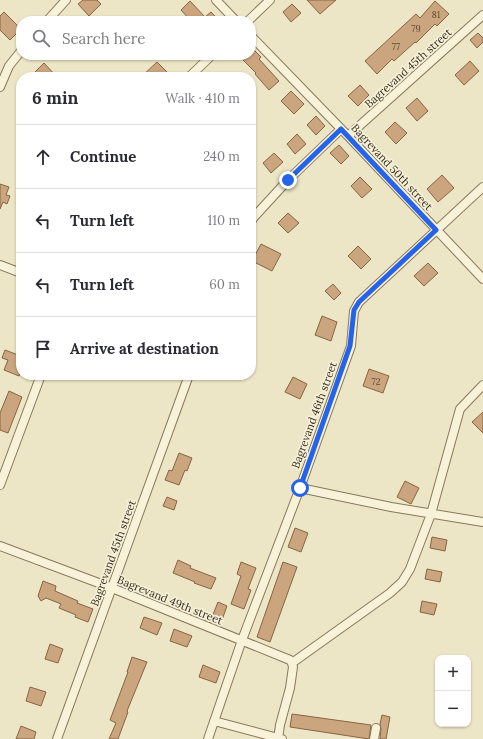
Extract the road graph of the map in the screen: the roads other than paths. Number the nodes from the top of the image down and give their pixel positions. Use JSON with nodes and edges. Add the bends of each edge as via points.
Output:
{"nodes":[{"id":1,"x":66,"y":0,"type":"edge"},
{"id":2,"x":216,"y":0,"type":"edge"},
{"id":3,"x":270,"y":0,"type":"edge"},
{"id":4,"x":483,"y":15,"type":"edge"},
{"id":5,"x":52,"y":16,"type":"edge"},
{"id":6,"x":231,"y":16,"type":"edge"},
{"id":7,"x":253,"y":16,"type":"edge"},
{"id":8,"x":256,"y":41,"type":"edge"},
{"id":9,"x":16,"y":58,"type":"edge"},
{"id":10,"x":207,"y":60,"type":"edge"},
{"id":11,"x":194,"y":72,"type":"edge"},
{"id":12,"x":0,"y":87,"type":"edge"},
{"id":13,"x":341,"y":129,"type":"junction"},
{"id":14,"x":348,"y":136,"type":"junction"},
{"id":15,"x":483,"y":186,"type":"edge"},
{"id":16,"x":256,"y":215,"type":"edge"},
{"id":17,"x":436,"y":230,"type":"junction"},
{"id":18,"x":0,"y":265,"type":"edge"},
{"id":19,"x":16,"y":271,"type":"edge"},
{"id":20,"x":483,"y":280,"type":"edge"},
{"id":21,"x":39,"y":380,"type":"edge"},
{"id":22,"x":187,"y":380,"type":"edge"},
{"id":23,"x":483,"y":385,"type":"edge"},
{"id":24,"x":0,"y":486,"type":"edge"},
{"id":25,"x":300,"y":488,"type":"junction"},
{"id":26,"x":430,"y":514,"type":"junction"},
{"id":27,"x":483,"y":522,"type":"edge"},
{"id":28,"x":0,"y":546,"type":"edge"},
{"id":29,"x":112,"y":588,"type":"junction"},
{"id":30,"x":242,"y":640,"type":"junction"},
{"id":31,"x":292,"y":663,"type":"junction"},
{"id":32,"x":214,"y":721,"type":"junction"},
{"id":33,"x":376,"y":728,"type":"dead end"},
{"id":34,"x":57,"y":739,"type":"edge"},
{"id":35,"x":208,"y":739,"type":"edge"},
{"id":36,"x":280,"y":739,"type":"edge"},
{"id":37,"x":374,"y":739,"type":"edge"}],
"edges":[{"from":1,"to":5,"type":"street"},
{"from":2,"to":6,"type":"street"},
{"from":3,"to":7,"type":"street"},
{"from":4,"to":14,"type":"street","name":"Bagrevand 45th street"},
{"from":8,"to":13,"type":"street","name":"Bagrevand 50th street"},
{"from":9,"to":12,"type":"street","via":[[9,66]]},
{"from":10,"to":11,"type":"street"},
{"from":13,"to":14,"type":"street","name":"Bagrevand 50th street"},
{"from":13,"to":16,"type":"street"},
{"from":14,"to":17,"type":"street","name":"Bagrevand 50th street"},
{"from":15,"to":17,"type":"street","name":"Bagrevand 46th street"},
{"from":17,"to":20,"type":"street","name":"Bagrevand 50th street"},
{"from":17,"to":25,"type":"street","name":"Bagrevand 46th street","via":[[359,302],[354,310],[350,346]]},
{"from":18,"to":19,"type":"street"},
{"from":21,"to":24,"type":"street"},
{"from":22,"to":29,"type":"street","name":"Bagrevand 45th street"},
{"from":23,"to":26,"type":"street","via":[[460,409]]},
{"from":25,"to":26,"type":"street"},
{"from":25,"to":30,"type":"street","name":"Bagrevand 46th street"},
{"from":26,"to":27,"type":"street"},
{"from":26,"to":31,"type":"street","via":[[410,569],[402,582]]},
{"from":28,"to":29,"type":"street","name":"Bagrevand 49th street"},
{"from":29,"to":30,"type":"street","name":"Bagrevand 49th street"},
{"from":29,"to":34,"type":"street","name":"Bagrevand 45th street"},
{"from":30,"to":31,"type":"street","name":"Bagrevand 49th street","via":[[286,658]]},
{"from":30,"to":32,"type":"street","name":"Bagrevand 46th street"},
{"from":31,"to":36,"type":"street","via":[[290,688],[280,725]]},
{"from":32,"to":35,"type":"street","name":"Bagrevand 46th street"},
{"from":32,"to":36,"type":"street"},
{"from":33,"to":37,"type":"street"}]}
